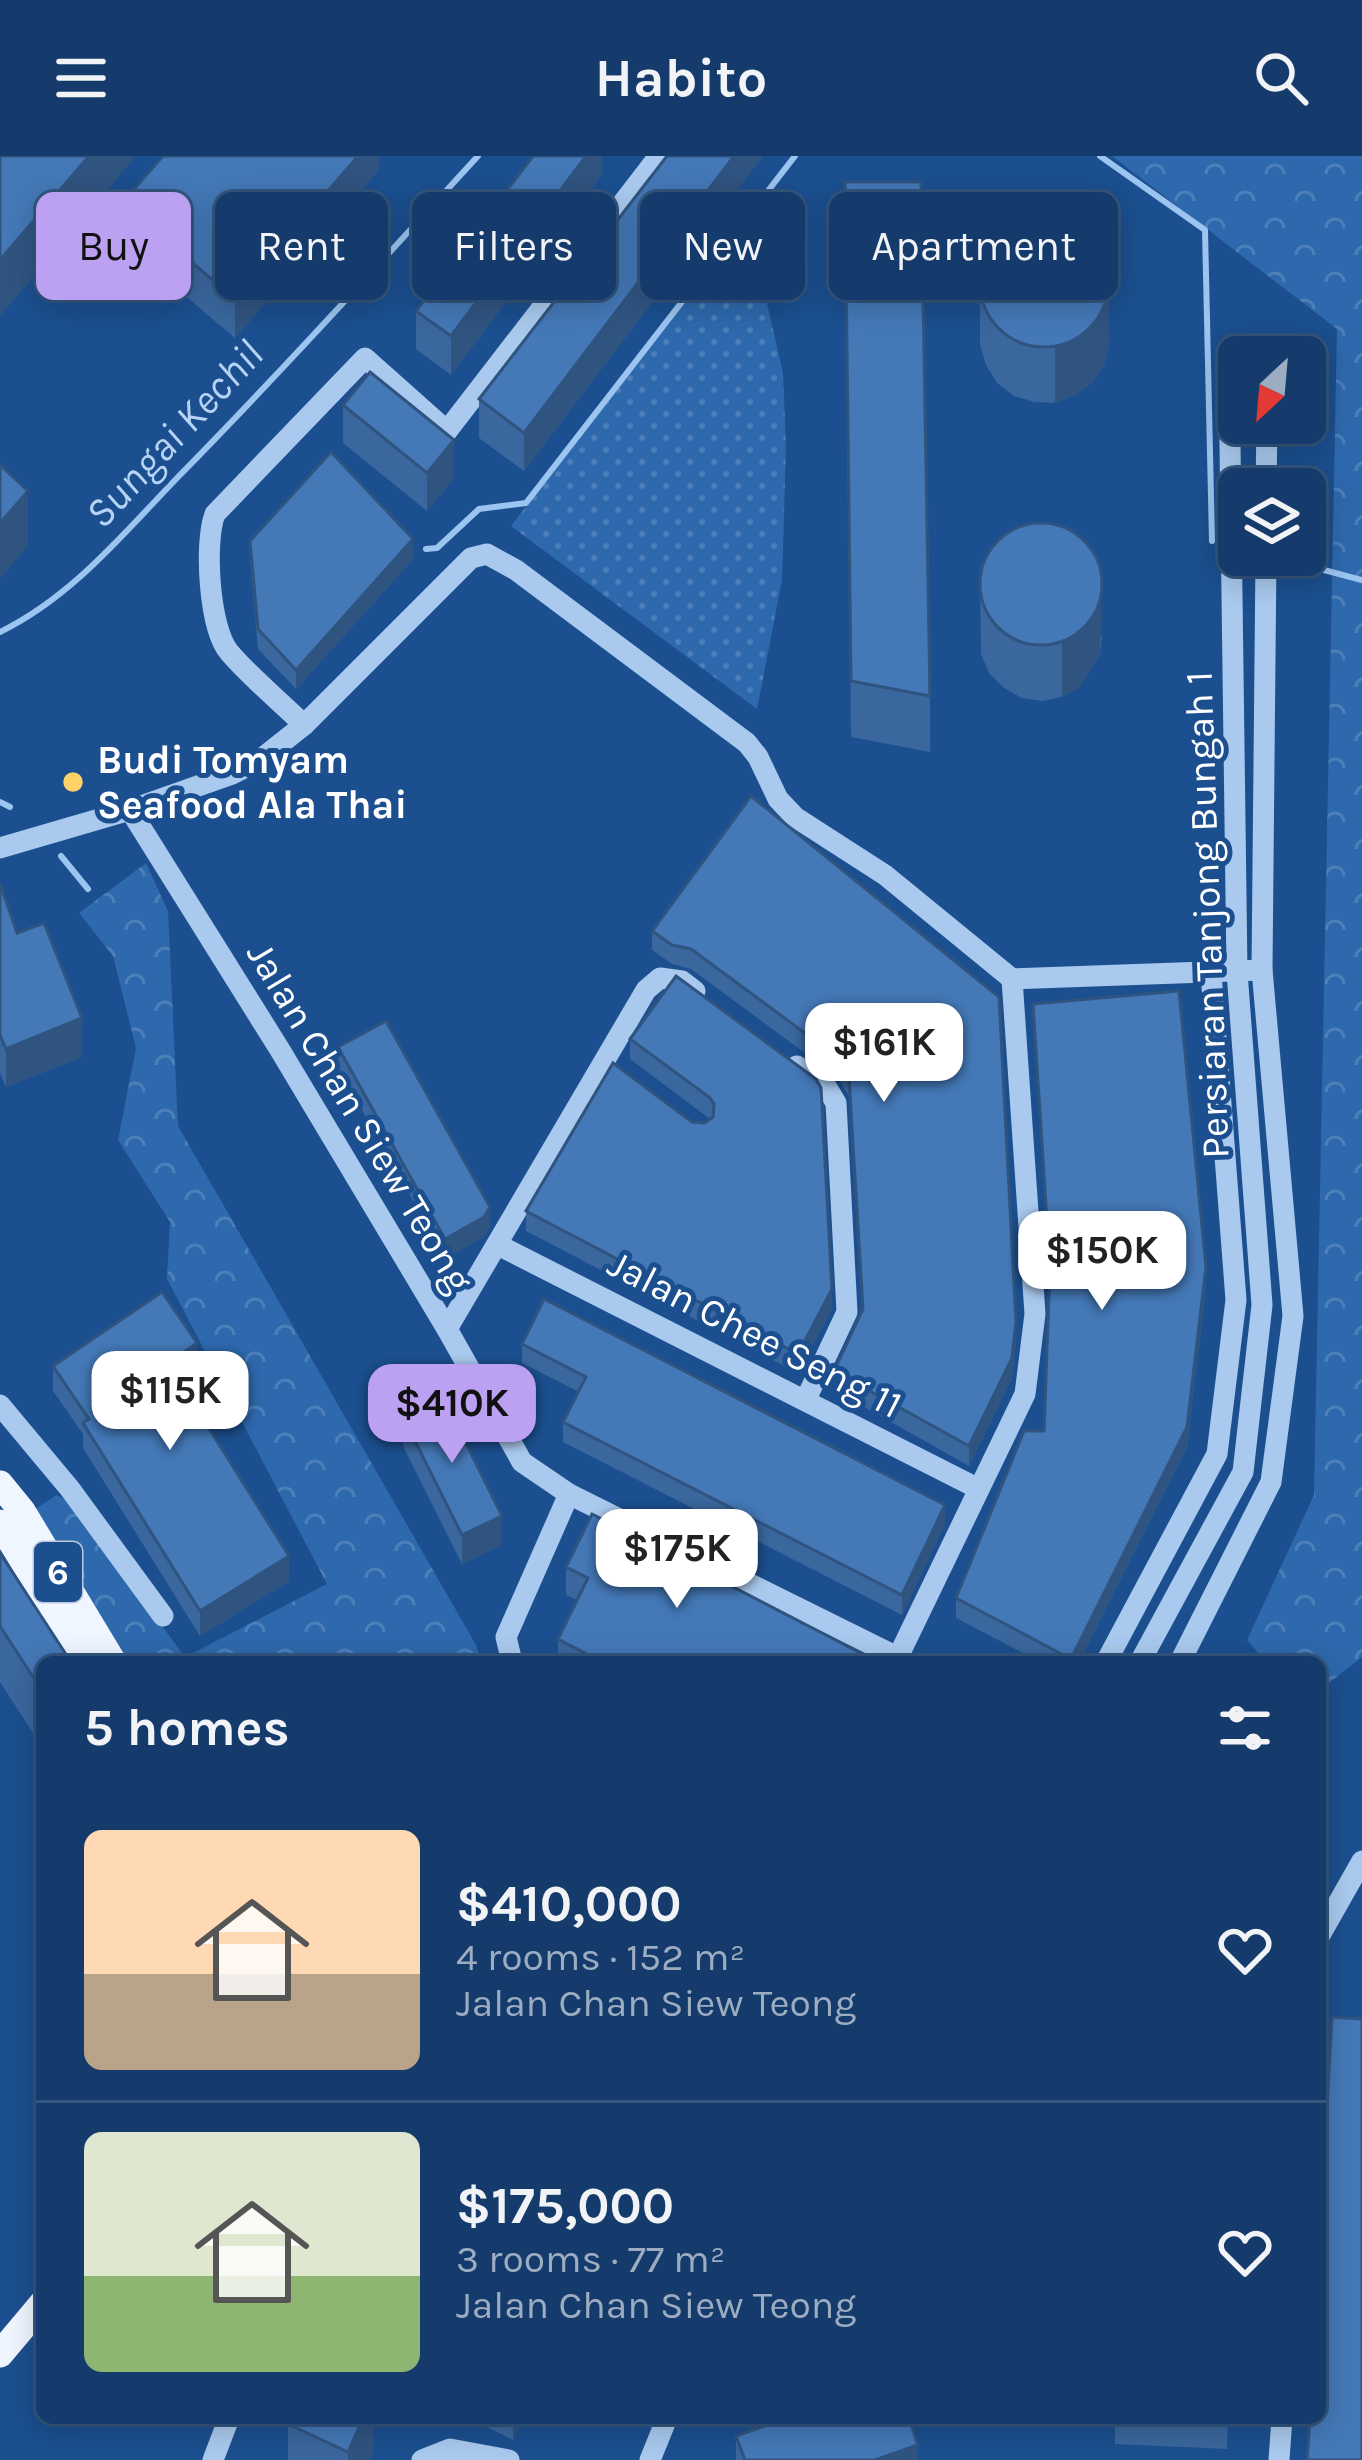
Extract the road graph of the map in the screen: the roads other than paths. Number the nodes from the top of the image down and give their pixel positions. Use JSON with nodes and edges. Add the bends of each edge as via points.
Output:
{"nodes":[{"id":1,"x":658,"y":156,"type":"edge"},
{"id":2,"x":1230,"y":444,"type":"edge"},
{"id":3,"x":1266,"y":576,"type":"edge"},
{"id":4,"x":304,"y":725,"type":"junction"},
{"id":5,"x":130,"y":810,"type":"junction"},
{"id":6,"x":0,"y":848,"type":"edge"},
{"id":7,"x":1262,"y":970,"type":"junction"},
{"id":8,"x":1237,"y":972,"type":"junction"},
{"id":9,"x":1211,"y":973,"type":"junction"},
{"id":10,"x":1012,"y":980,"type":"junction"},
{"id":11,"x":718,"y":1008,"type":"edge"},
{"id":12,"x":772,"y":1048,"type":"edge"},
{"id":13,"x":604,"y":1058,"type":"junction"},
{"id":14,"x":623,"y":1072,"type":"edge"},
{"id":15,"x":499,"y":1245,"type":"junction"},
{"id":16,"x":447,"y":1329,"type":"junction"},
{"id":17,"x":806,"y":1399,"type":"junction"},
{"id":18,"x":0,"y":1406,"type":"edge"},
{"id":19,"x":0,"y":1484,"type":"edge"},
{"id":20,"x":979,"y":1490,"type":"junction"},
{"id":21,"x":569,"y":1493,"type":"junction"},
{"id":22,"x":0,"y":1523,"type":"edge"},
{"id":23,"x":163,"y":1616,"type":"dead end"},
{"id":24,"x":81,"y":1656,"type":"edge"},
{"id":25,"x":109,"y":1656,"type":"edge"},
{"id":26,"x":511,"y":1656,"type":"edge"},
{"id":27,"x":897,"y":1656,"type":"edge"},
{"id":28,"x":904,"y":1656,"type":"edge"},
{"id":29,"x":1109,"y":1656,"type":"edge"},
{"id":30,"x":1144,"y":1656,"type":"edge"},
{"id":31,"x":1183,"y":1656,"type":"edge"},
{"id":32,"x":1362,"y":1861,"type":"edge"},
{"id":33,"x":1326,"y":1924,"type":"edge"},
{"id":34,"x":36,"y":2312,"type":"edge"},
{"id":35,"x":36,"y":2335,"type":"edge"},
{"id":36,"x":0,"y":2354,"type":"edge"},
{"id":37,"x":0,"y":2374,"type":"edge"},
{"id":38,"x":227,"y":2424,"type":"edge"},
{"id":39,"x":664,"y":2424,"type":"edge"},
{"id":40,"x":1282,"y":2424,"type":"edge"},
{"id":41,"x":648,"y":2458,"type":"edge"},
{"id":42,"x":213,"y":2460,"type":"edge"},
{"id":43,"x":422,"y":2460,"type":"edge"},
{"id":44,"x":509,"y":2460,"type":"edge"},
{"id":45,"x":1279,"y":2460,"type":"edge"}],
"edges":[{"from":1,"to":4,"type":"street","via":[[447,430],[365,358],[215,514],[212,590],[225,648]]},
{"from":2,"to":8,"type":"street","name":"Persiaran Tanjong Bungah 1"},
{"from":3,"to":7,"type":"street","name":"Persiaran Tanjong Bungah 1"},
{"from":4,"to":5,"type":"street","via":[[232,774]]},
{"from":4,"to":10,"type":"street","via":[[471,558],[487,554],[747,743],[795,818],[885,875]]},
{"from":5,"to":6,"type":"street"},
{"from":5,"to":16,"type":"street","name":"Jalan Chan Siew Teong"},
{"from":7,"to":8,"type":"street"},
{"from":7,"to":31,"type":"street","name":"Persiaran Tanjong Bungah 1","via":[[1293,1316],[1271,1482]]},
{"from":8,"to":9,"type":"street"},
{"from":8,"to":30,"type":"street","name":"Persiaran Tanjong Bungah 1","via":[[1262,1305],[1243,1472]]},
{"from":9,"to":10,"type":"street"},
{"from":9,"to":29,"type":"street","name":"Persiaran Tanjong Bungah 1","via":[[1236,1300],[1217,1454]]},
{"from":10,"to":20,"type":"street","via":[[1035,1314],[1025,1394]]},
{"from":11,"to":13,"type":"street","via":[[682,981],[660,978]]},
{"from":12,"to":17,"type":"street","via":[[836,1103],[847,1312]]},
{"from":13,"to":14,"type":"street"},
{"from":13,"to":15,"type":"street"},
{"from":15,"to":16,"type":"street"},
{"from":15,"to":17,"type":"street","name":"Jalan Chee Seng 11"},
{"from":16,"to":21,"type":"street","name":"Jalan Chan Siew Teong","via":[[522,1462]]},
{"from":17,"to":20,"type":"street","name":"Jalan Chee Seng 11"},
{"from":18,"to":23,"type":"street"},
{"from":19,"to":25,"type":"main road","number":"6"},
{"from":20,"to":28,"type":"street"},
{"from":21,"to":26,"type":"street","via":[[506,1637]]},
{"from":21,"to":27,"type":"street","name":"Jalan Chan Siew Teong"},
{"from":22,"to":24,"type":"main road","number":"6"},
{"from":32,"to":33,"type":"street"},
{"from":34,"to":36,"type":"main road"},
{"from":35,"to":37,"type":"main road"},
{"from":38,"to":42,"type":"street"},
{"from":39,"to":41,"type":"street"},
{"from":40,"to":45,"type":"street"},
{"from":43,"to":44,"type":"street","via":[[450,2449]]}]}
